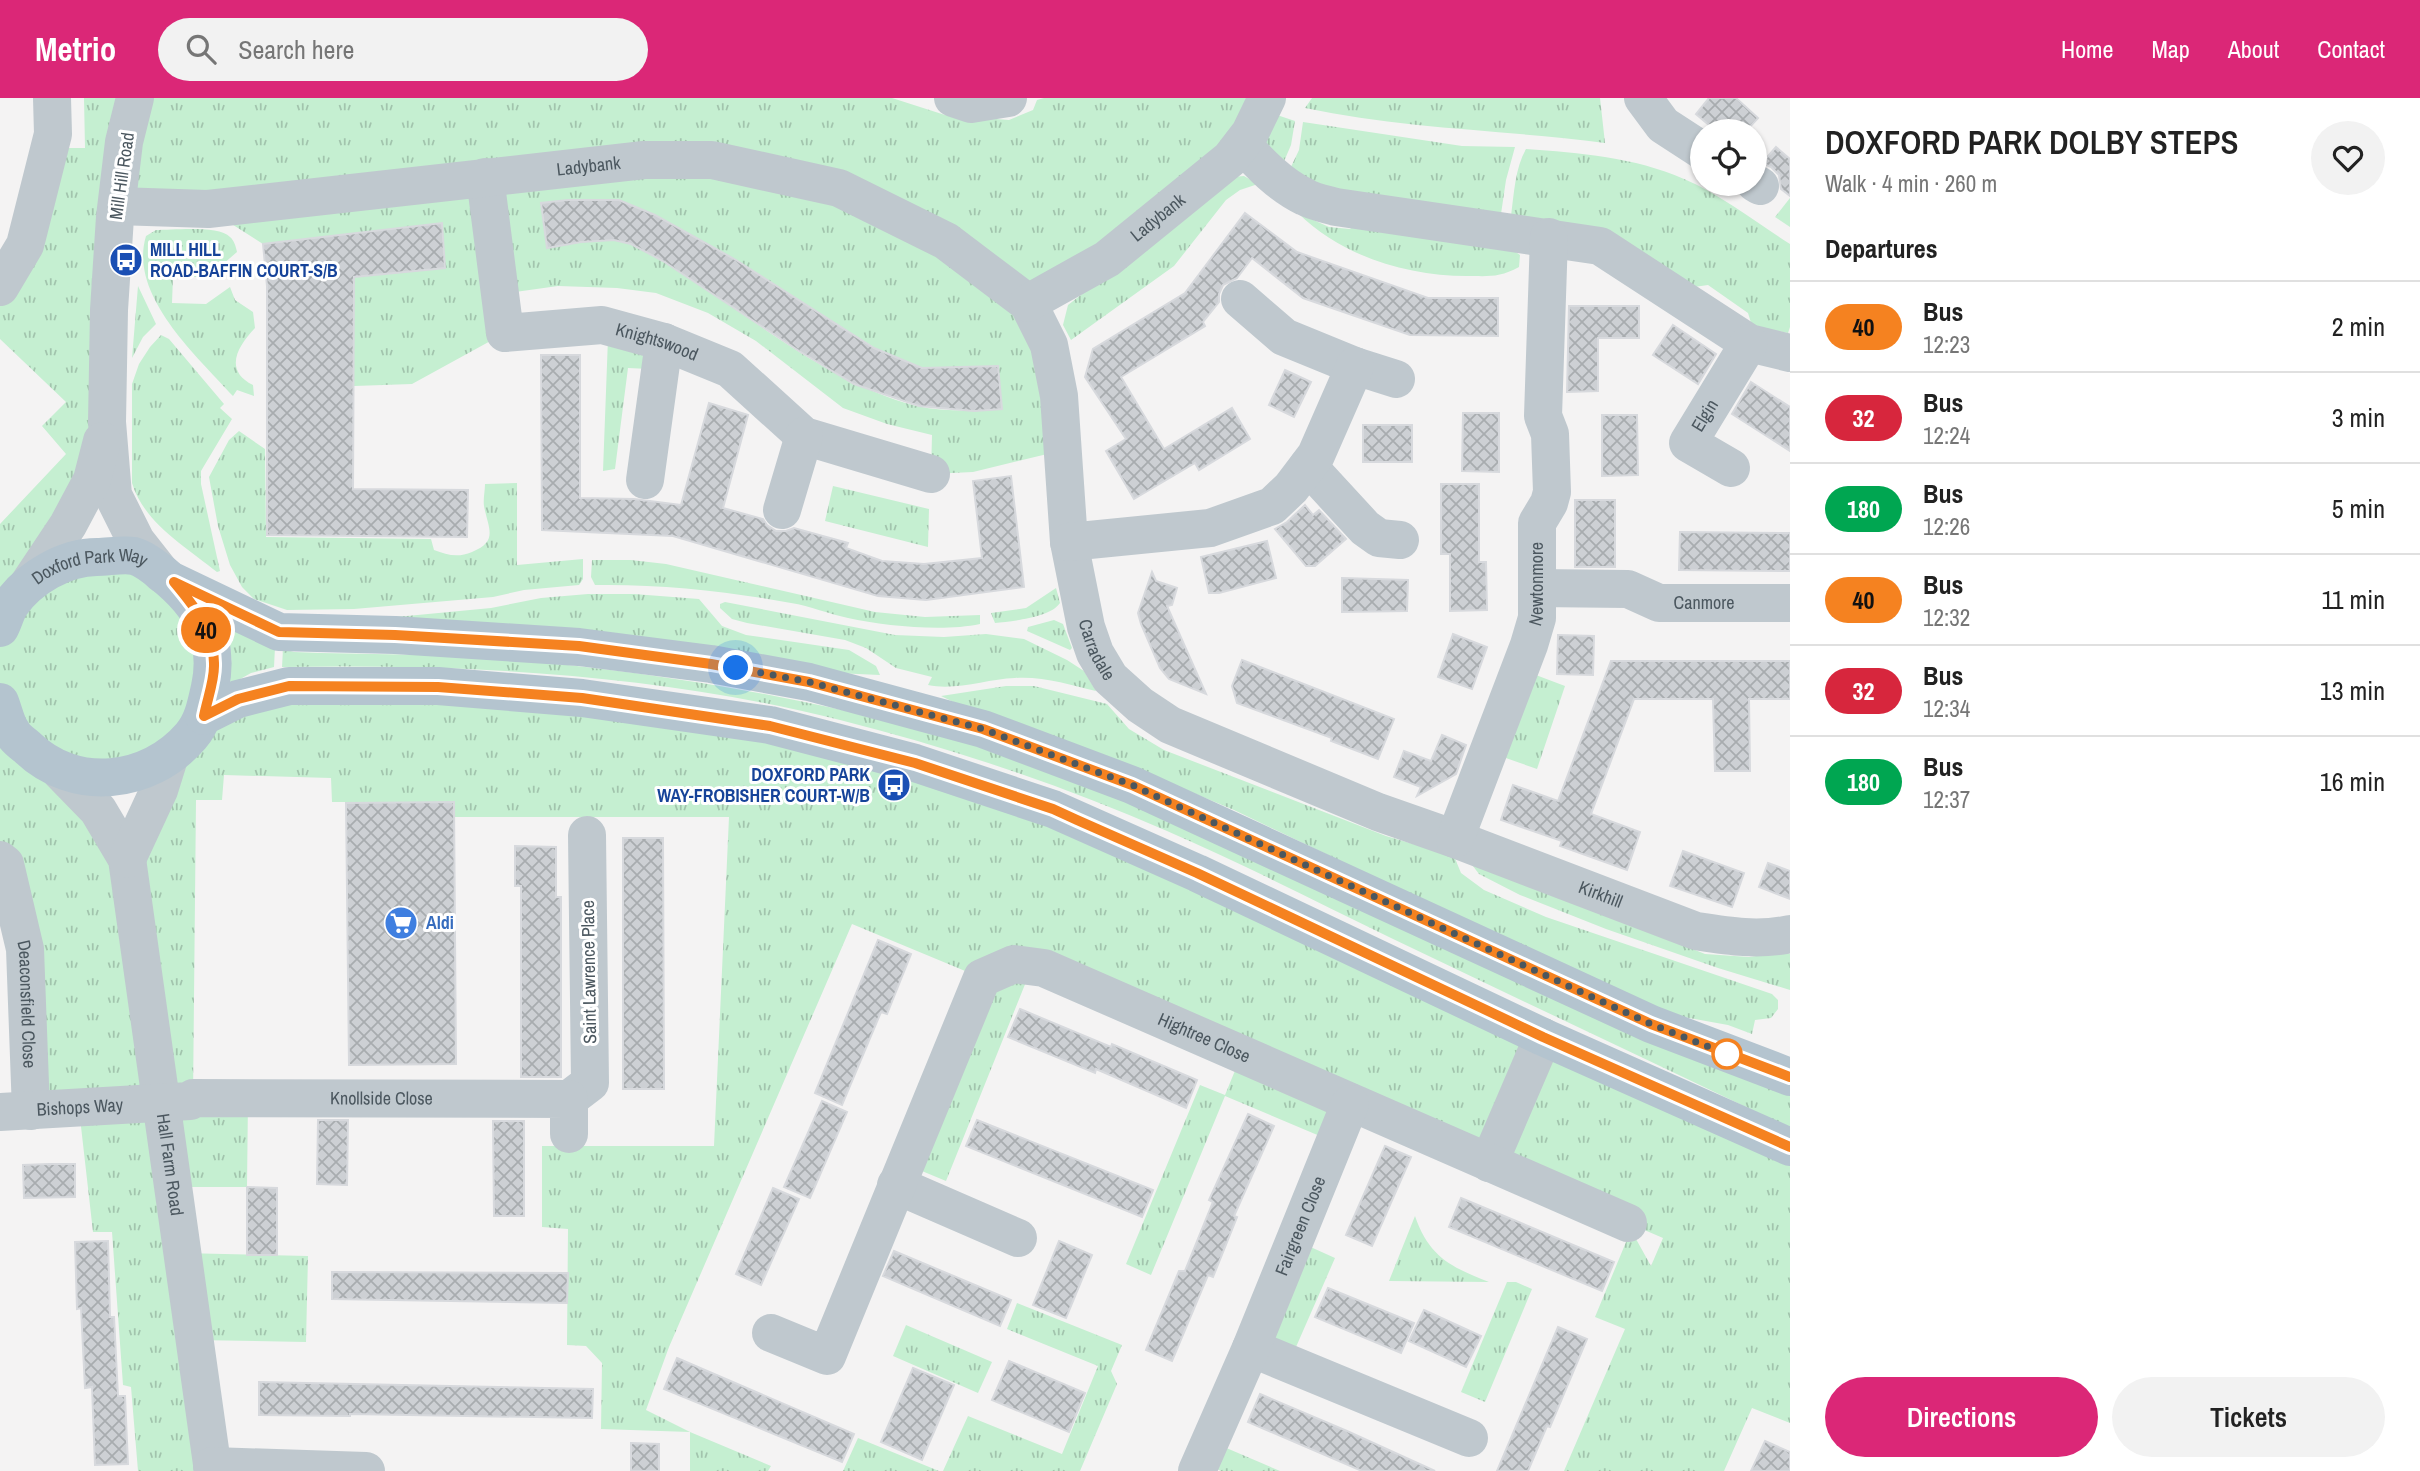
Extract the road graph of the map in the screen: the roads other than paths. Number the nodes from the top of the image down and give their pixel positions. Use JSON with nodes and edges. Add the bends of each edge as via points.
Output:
{"nodes":[{"id":1,"x":52,"y":98,"type":"edge"},
{"id":2,"x":135,"y":98,"type":"edge"},
{"id":3,"x":953,"y":98,"type":"edge"},
{"id":4,"x":1008,"y":98,"type":"edge"},
{"id":5,"x":1267,"y":98,"type":"edge"},
{"id":6,"x":1643,"y":98,"type":"edge"},
{"id":7,"x":1690,"y":143,"type":"edge"},
{"id":8,"x":1242,"y":144,"type":"junction"},
{"id":9,"x":485,"y":177,"type":"junction"},
{"id":10,"x":117,"y":206,"type":"junction"},
{"id":11,"x":1549,"y":237,"type":"junction"},
{"id":12,"x":0,"y":287,"type":"edge"},
{"id":13,"x":1240,"y":299,"type":"dead end"},
{"id":14,"x":1028,"y":303,"type":"junction"},
{"id":15,"x":664,"y":342,"type":"junction"},
{"id":16,"x":1749,"y":343,"type":"junction"},
{"id":17,"x":1790,"y":354,"type":"edge"},
{"id":18,"x":1355,"y":366,"type":"junction"},
{"id":19,"x":1396,"y":379,"type":"dead end"},
{"id":20,"x":107,"y":422,"type":"junction"},
{"id":21,"x":804,"y":436,"type":"junction"},
{"id":22,"x":1308,"y":466,"type":"junction"},
{"id":23,"x":1731,"y":468,"type":"dead end"},
{"id":24,"x":930,"y":474,"type":"dead end"},
{"id":25,"x":645,"y":480,"type":"dead end"},
{"id":26,"x":782,"y":510,"type":"dead end"},
{"id":27,"x":1400,"y":540,"type":"dead end"},
{"id":28,"x":1069,"y":541,"type":"junction"},
{"id":29,"x":168,"y":578,"type":"junction"},
{"id":30,"x":1537,"y":588,"type":"junction"},
{"id":31,"x":1790,"y":603,"type":"edge"},
{"id":32,"x":10,"y":607,"type":"edge"},
{"id":33,"x":0,"y":702,"type":"edge"},
{"id":34,"x":204,"y":716,"type":"junction"},
{"id":35,"x":0,"y":739,"type":"edge"},
{"id":36,"x":169,"y":758,"type":"junction"},
{"id":37,"x":50,"y":765,"type":"junction"},
{"id":38,"x":1418,"y":825,"type":"joint"},
{"id":39,"x":587,"y":835,"type":"dead end"},
{"id":40,"x":1455,"y":839,"type":"junction"},
{"id":41,"x":127,"y":859,"type":"junction"},
{"id":42,"x":0,"y":860,"type":"edge"},
{"id":43,"x":1790,"y":934,"type":"edge"},
{"id":44,"x":1543,"y":1037,"type":"junction"},
{"id":45,"x":1790,"y":1077,"type":"edge"},
{"id":46,"x":160,"y":1104,"type":"junction"},
{"id":47,"x":1350,"y":1104,"type":"junction"},
{"id":48,"x":15,"y":1111,"type":"edge"},
{"id":49,"x":569,"y":1116,"type":"joint"},
{"id":50,"x":1790,"y":1147,"type":"edge"},
{"id":51,"x":1489,"y":1163,"type":"junction"},
{"id":52,"x":896,"y":1185,"type":"junction"},
{"id":53,"x":1628,"y":1223,"type":"dead end"},
{"id":54,"x":1018,"y":1238,"type":"dead end"},
{"id":55,"x":771,"y":1333,"type":"dead end"},
{"id":56,"x":1251,"y":1348,"type":"junction"},
{"id":57,"x":1469,"y":1438,"type":"dead end"},
{"id":58,"x":213,"y":1469,"type":"edge"},
{"id":59,"x":341,"y":1471,"type":"edge"},
{"id":60,"x":366,"y":1471,"type":"edge"},
{"id":61,"x":1197,"y":1471,"type":"edge"}],
"edges":[{"from":1,"to":12,"type":"street","via":[[53,134],[25,245]]},
{"from":2,"to":10,"type":"street","name":"Mill Hill Road","via":[[124,142]]},
{"from":3,"to":4,"type":"street","via":[[971,104]]},
{"from":5,"to":8,"type":"street","name":"Ladybank"},
{"from":6,"to":7,"type":"street","via":[[1663,125]]},
{"from":8,"to":11,"type":"street","via":[[1279,180],[1305,197],[1336,207]]},
{"from":8,"to":14,"type":"street","name":"Ladybank","via":[[1230,159],[1107,259]]},
{"from":9,"to":10,"type":"street","name":"Ladybank","via":[[208,209]]},
{"from":9,"to":14,"type":"street","name":"Ladybank","via":[[644,160],[712,160],[839,188],[946,241]]},
{"from":9,"to":15,"type":"street","name":"Knightswood","via":[[505,333],[602,326]]},
{"from":10,"to":20,"type":"street","name":"Mill Hill Road"},
{"from":11,"to":16,"type":"street","via":[[1601,246]]},
{"from":11,"to":30,"type":"street","name":"Newtonmore","via":[[1543,416],[1550,434],[1552,492],[1537,523]]},
{"from":13,"to":18,"type":"street","via":[[1284,337]]},
{"from":14,"to":28,"type":"street","name":"Ladybank","via":[[1049,345],[1059,396]]},
{"from":15,"to":21,"type":"street","name":"Knightswood","via":[[730,369]]},
{"from":15,"to":25,"type":"street"},
{"from":16,"to":17,"type":"street"},
{"from":16,"to":23,"type":"street","name":"Elgin","via":[[1688,443]]},
{"from":18,"to":19,"type":"street"},
{"from":18,"to":22,"type":"street"},
{"from":20,"to":29,"type":"street","name":"Mill Hill Road","via":[[113,495],[136,541]]},
{"from":20,"to":32,"type":"street","name":"Mill Hill Road","via":[[92,480],[68,525]]},
{"from":21,"to":24,"type":"street","name":"Knightswood"},
{"from":21,"to":26,"type":"street"},
{"from":22,"to":27,"type":"street","via":[[1366,528],[1379,538]]},
{"from":22,"to":28,"type":"street","via":[[1272,506],[1210,528]]},
{"from":28,"to":38,"type":"street","name":"Carradale","via":[[1095,653],[1110,678],[1140,705],[1170,726]]},
{"from":29,"to":32,"type":"main road","name":"Doxford Park Way","via":[[135,556],[90,557],[62,564]]},
{"from":29,"to":34,"type":"main road","name":"Doxford Park Way","via":[[199,611],[213,647],[214,668]]},
{"from":29,"to":45,"type":"main road","name":"Doxford Park Way","via":[[279,632],[579,646],[711,664],[809,682],[983,729],[1132,785],[1651,1024]]},
{"from":30,"to":31,"type":"street","name":"Canmore","via":[[1628,589],[1659,603]]},
{"from":30,"to":40,"type":"street","name":"Newtonmore","via":[[1537,618],[1529,645]]},
{"from":33,"to":37,"type":"main road","via":[[12,733]]},
{"from":34,"to":36,"type":"main road","name":"Doxford Park Way"},
{"from":34,"to":44,"type":"main road","name":"Doxford Park Way","via":[[238,699],[289,686],[438,687],[582,698],[770,726],[915,763],[1053,809]]},
{"from":35,"to":37,"type":"main road","name":"Doxford Park Way"},
{"from":36,"to":37,"type":"main road","name":"Doxford Park Way","via":[[122,778],[85,778]]},
{"from":36,"to":41,"type":"street"},
{"from":37,"to":41,"type":"street","name":"Hall Farm Road","via":[[98,810]]},
{"from":38,"to":40,"type":"street","name":"Kirkhill"},
{"from":39,"to":49,"type":"street","name":"Saint Lawrence Place","via":[[590,1083]]},
{"from":40,"to":43,"type":"street","name":"Kirkhill","via":[[1696,931],[1737,937]]},
{"from":41,"to":46,"type":"street","name":"Hall Farm Road"},
{"from":42,"to":48,"type":"street","name":"Deaconsfield Close","via":[[5,864],[25,948]]},
{"from":44,"to":50,"type":"main road","name":"Doxford Park Way"},
{"from":44,"to":51,"type":"street"},
{"from":46,"to":48,"type":"street","name":"Bishops Way"},
{"from":46,"to":49,"type":"street","name":"Knollside Close","via":[[193,1098]]},
{"from":46,"to":58,"type":"street","name":"Hall Farm Road"},
{"from":47,"to":51,"type":"street","name":"Hightree Close"},
{"from":47,"to":52,"type":"street","name":"Hightree Close","via":[[1044,968],[1014,964],[982,978]]},
{"from":47,"to":56,"type":"street","name":"Fairgreen Close"},
{"from":51,"to":53,"type":"street","name":"Hightree Close"},
{"from":52,"to":54,"type":"street"},
{"from":52,"to":55,"type":"street","name":"Hightree Close","via":[[827,1356]]},
{"from":56,"to":57,"type":"street"},
{"from":56,"to":61,"type":"street","name":"Fairgreen Close"},
{"from":58,"to":59,"type":"street"},
{"from":59,"to":60,"type":"street"}]}
